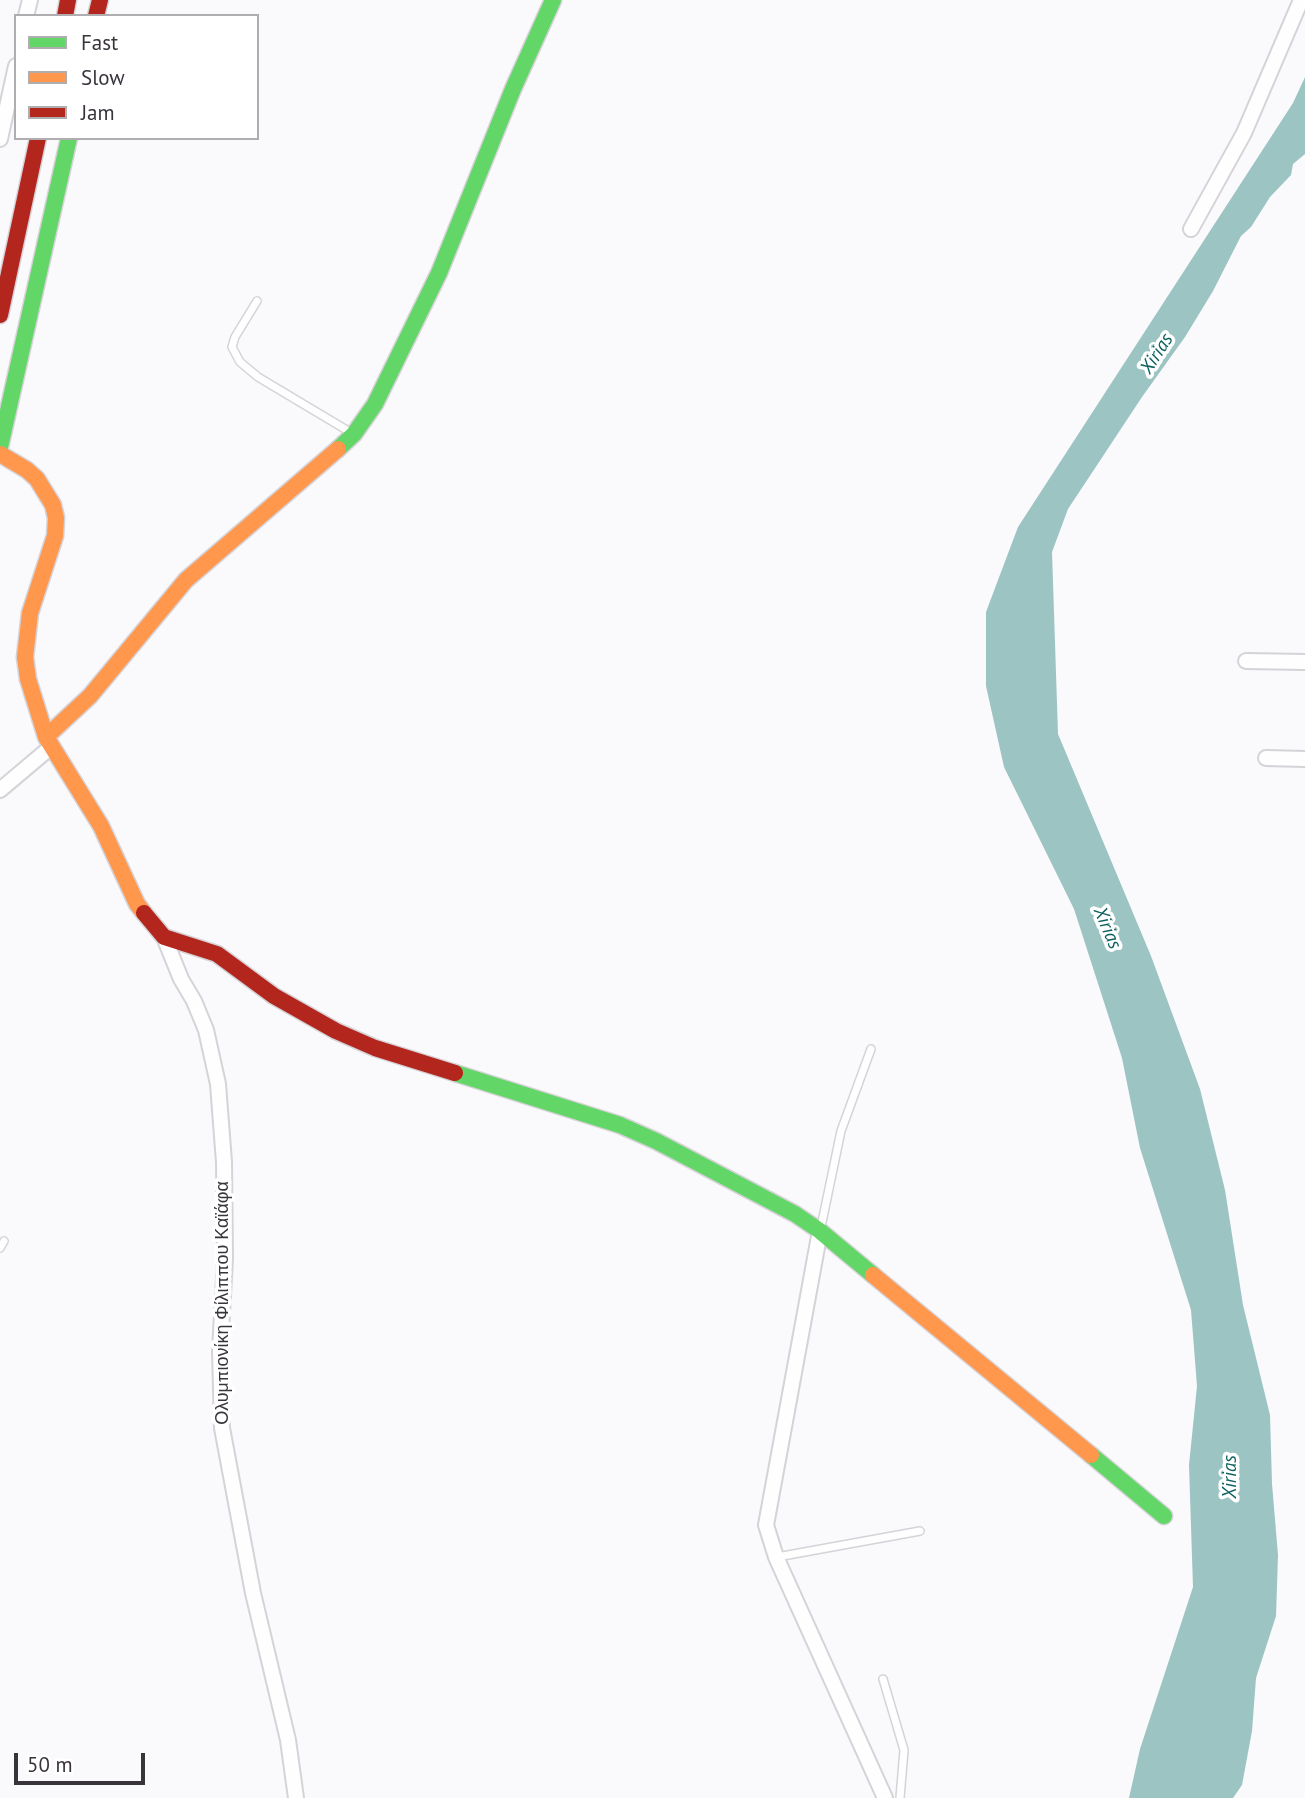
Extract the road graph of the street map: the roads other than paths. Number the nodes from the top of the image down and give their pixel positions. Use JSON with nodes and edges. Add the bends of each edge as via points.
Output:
{"nodes":[{"id":1,"x":553,"y":0,"type":"edge"},
{"id":2,"x":1301,"y":0,"type":"edge"},
{"id":3,"x":14,"y":74,"type":"edge"},
{"id":4,"x":0,"y":139,"type":"edge"},
{"id":5,"x":38,"y":140,"type":"edge"},
{"id":6,"x":69,"y":140,"type":"edge"},
{"id":7,"x":1192,"y":229,"type":"dead end"},
{"id":8,"x":257,"y":301,"type":"dead end"},
{"id":9,"x":0,"y":314,"type":"edge"},
{"id":10,"x":354,"y":434,"type":"junction"},
{"id":11,"x":0,"y":447,"type":"edge"},
{"id":12,"x":0,"y":454,"type":"edge"},
{"id":13,"x":1246,"y":661,"type":"dead end"},
{"id":14,"x":1305,"y":662,"type":"edge"},
{"id":15,"x":49,"y":742,"type":"junction"},
{"id":16,"x":1266,"y":758,"type":"dead end"},
{"id":17,"x":1305,"y":759,"type":"edge"},
{"id":18,"x":0,"y":790,"type":"edge"},
{"id":19,"x":164,"y":937,"type":"junction"},
{"id":20,"x":871,"y":1049,"type":"dead end"},
{"id":21,"x":820,"y":1231,"type":"junction"},
{"id":22,"x":1164,"y":1516,"type":"dead end"},
{"id":23,"x":920,"y":1531,"type":"dead end"},
{"id":24,"x":776,"y":1557,"type":"junction"},
{"id":25,"x":883,"y":1679,"type":"dead end"},
{"id":26,"x":296,"y":1798,"type":"edge"},
{"id":27,"x":885,"y":1798,"type":"edge"},
{"id":28,"x":900,"y":1798,"type":"edge"}],
"edges":[{"from":1,"to":10,"type":"street","via":[[439,273],[374,404]]},
{"from":2,"to":7,"type":"street","via":[[1244,133]]},
{"from":3,"to":4,"type":"street"},
{"from":5,"to":9,"type":"street"},
{"from":6,"to":11,"type":"street"},
{"from":8,"to":10,"type":"lane","via":[[234,337],[232,348],[240,362]]},
{"from":10,"to":15,"type":"street","via":[[186,580]]},
{"from":12,"to":15,"type":"street","via":[[37,479],[56,518],[25,648],[28,679]]},
{"from":13,"to":14,"type":"street"},
{"from":15,"to":18,"type":"street"},
{"from":15,"to":19,"type":"street","via":[[101,826],[137,904]]},
{"from":16,"to":17,"type":"street"},
{"from":19,"to":21,"type":"street","via":[[217,954],[274,996],[375,1048],[640,1133]]},
{"from":19,"to":26,"type":"street","name":"Ολυμπιονίκη Φίλιππου Καϊάφα","via":[[206,1030],[218,1084],[225,1259],[222,1428],[253,1593],[288,1740]]},
{"from":20,"to":21,"type":"lane","via":[[841,1131]]},
{"from":21,"to":22,"type":"street"},
{"from":21,"to":24,"type":"street","via":[[765,1519]]},
{"from":23,"to":24,"type":"lane"},
{"from":24,"to":27,"type":"street"},
{"from":25,"to":28,"type":"lane","via":[[904,1750]]}]}
